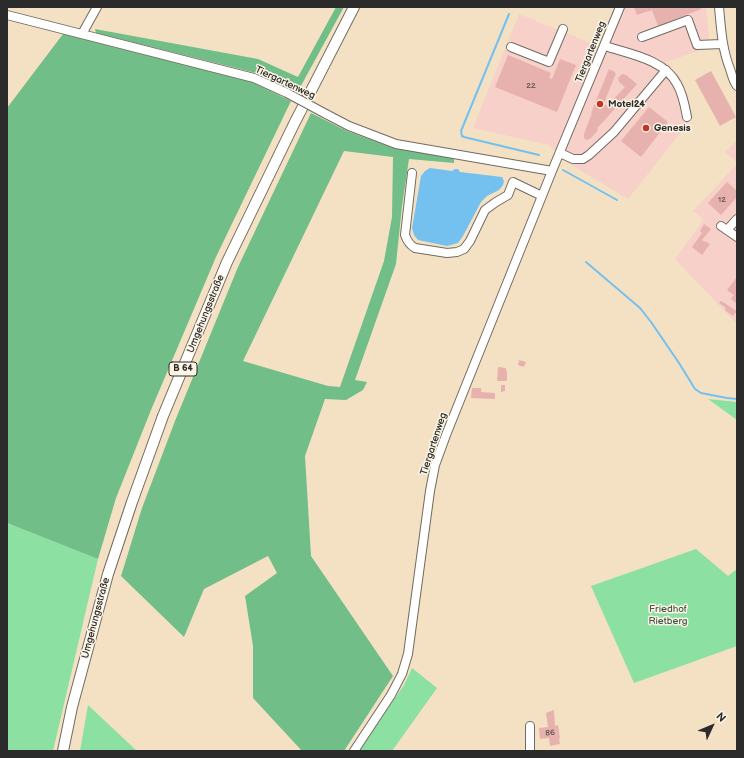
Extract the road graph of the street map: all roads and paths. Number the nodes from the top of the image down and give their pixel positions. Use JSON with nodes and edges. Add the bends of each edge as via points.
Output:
{"nodes":[{"id":1,"x":97,"y":7,"type":"edge"},
{"id":2,"x":354,"y":7,"type":"edge"},
{"id":3,"x":620,"y":7,"type":"edge"},
{"id":4,"x":719,"y":7,"type":"edge"},
{"id":5,"x":7,"y":15,"type":"edge"},
{"id":6,"x":563,"y":29,"type":"dead end"},
{"id":7,"x":82,"y":34,"type":"junction"},
{"id":8,"x":642,"y":37,"type":"dead end"},
{"id":9,"x":722,"y":44,"type":"junction"},
{"id":10,"x":605,"y":46,"type":"junction"},
{"id":11,"x":511,"y":47,"type":"dead end"},
{"id":12,"x":666,"y":70,"type":"junction"},
{"id":13,"x":737,"y":86,"type":"edge"},
{"id":14,"x":687,"y":117,"type":"dead end"},
{"id":15,"x":560,"y":153,"type":"junction"},
{"id":16,"x":552,"y":171,"type":"junction"},
{"id":17,"x":412,"y":174,"type":"dead end"},
{"id":18,"x":542,"y":196,"type":"junction"},
{"id":19,"x":737,"y":219,"type":"edge"},
{"id":20,"x":737,"y":237,"type":"edge"},
{"id":21,"x":530,"y":726,"type":"dead end"},
{"id":22,"x":63,"y":751,"type":"edge"},
{"id":23,"x":354,"y":751,"type":"edge"},
{"id":24,"x":530,"y":751,"type":"edge"}],
"edges":[{"from":1,"to":7,"type":"street"},
{"from":2,"to":22,"type":"main road","name":"Umgehungsstraße","number":"B 64","via":[[227,262],[164,416],[108,574]]},
{"from":3,"to":10,"type":"street","name":"Tiergartenweg"},
{"from":4,"to":9,"type":"street"},
{"from":5,"to":7,"type":"street","name":"Tiergartenweg"},
{"from":6,"to":11,"type":"street","via":[[549,62]]},
{"from":7,"to":16,"type":"street","name":"Tiergartenweg","bridge":true,"via":[[254,78],[349,126],[396,144]]},
{"from":8,"to":9,"type":"street","via":[[688,20],[697,45]]},
{"from":9,"to":13,"type":"street"},
{"from":10,"to":12,"type":"street","via":[[651,61]]},
{"from":10,"to":15,"type":"street","name":"Tiergartenweg"},
{"from":12,"to":14,"type":"street","via":[[677,83]]},
{"from":12,"to":15,"type":"street","via":[[614,132],[583,160]]},
{"from":15,"to":16,"type":"street","name":"Tiergartenweg"},
{"from":16,"to":18,"type":"street","name":"Tiergartenweg"},
{"from":17,"to":18,"type":"street","via":[[405,235],[415,248],[447,253],[464,249],[484,210],[508,195],[513,182]]},
{"from":18,"to":23,"type":"street","name":"Tiergartenweg","via":[[435,465],[408,654],[402,674]]},
{"from":19,"to":20,"type":"street","via":[[724,228]]},
{"from":21,"to":24,"type":"street"}]}
